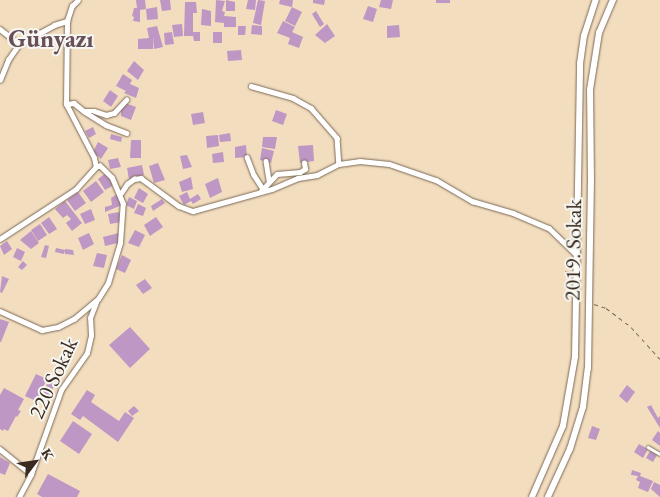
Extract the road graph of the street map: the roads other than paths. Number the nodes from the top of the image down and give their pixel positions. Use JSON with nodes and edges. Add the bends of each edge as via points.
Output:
{"nodes":[{"id":1,"x":78,"y":0,"type":"edge"},
{"id":2,"x":596,"y":0,"type":"edge"},
{"id":3,"x":613,"y":0,"type":"edge"},
{"id":4,"x":67,"y":21,"type":"junction"},
{"id":5,"x":0,"y":28,"type":"edge"},
{"id":6,"x":19,"y":44,"type":"junction"},
{"id":7,"x":0,"y":80,"type":"edge"},
{"id":8,"x":251,"y":86,"type":"dead end"},
{"id":9,"x":126,"y":100,"type":"dead end"},
{"id":10,"x":66,"y":104,"type":"junction"},
{"id":11,"x":84,"y":111,"type":"junction"},
{"id":12,"x":127,"y":133,"type":"dead end"},
{"id":13,"x":247,"y":157,"type":"dead end"},
{"id":14,"x":266,"y":162,"type":"dead end"},
{"id":15,"x":304,"y":163,"type":"dead end"},
{"id":16,"x":339,"y":164,"type":"junction"},
{"id":17,"x":96,"y":166,"type":"junction"},
{"id":18,"x":269,"y":180,"type":"junction"},
{"id":19,"x":262,"y":190,"type":"junction"},
{"id":20,"x":120,"y":193,"type":"junction"},
{"id":21,"x":0,"y":239,"type":"edge"},
{"id":22,"x":577,"y":255,"type":"junction"},
{"id":23,"x":98,"y":299,"type":"junction"},
{"id":24,"x":0,"y":311,"type":"edge"},
{"id":25,"x":648,"y":447,"type":"dead end"},
{"id":26,"x":0,"y":449,"type":"edge"},
{"id":27,"x":660,"y":454,"type":"edge"},
{"id":28,"x":31,"y":474,"type":"junction"},
{"id":29,"x":19,"y":497,"type":"edge"},
{"id":30,"x":532,"y":497,"type":"edge"},
{"id":31,"x":548,"y":497,"type":"edge"}],
"edges":[{"from":1,"to":4,"type":"street","via":[[72,6]]},
{"from":2,"to":22,"type":"street","name":"2019. Sokak","via":[[584,36],[580,64]]},
{"from":3,"to":31,"type":"street","name":"2019. Sokak","via":[[600,33],[590,90],[588,369],[570,449]]},
{"from":4,"to":6,"type":"street"},
{"from":4,"to":10,"type":"street"},
{"from":5,"to":6,"type":"street"},
{"from":6,"to":7,"type":"street"},
{"from":8,"to":16,"type":"street","via":[[293,98],[311,108],[337,138]]},
{"from":9,"to":11,"type":"street","via":[[114,113],[106,116]]},
{"from":10,"to":11,"type":"street","via":[[74,103]]},
{"from":10,"to":17,"type":"street"},
{"from":11,"to":12,"type":"street","via":[[106,126]]},
{"from":13,"to":19,"type":"street"},
{"from":14,"to":18,"type":"street"},
{"from":15,"to":18,"type":"street","via":[[305,169],[300,172],[277,174]]},
{"from":16,"to":19,"type":"street","via":[[317,175]]},
{"from":16,"to":22,"type":"street","via":[[360,161],[389,164],[421,174],[472,201],[548,228]]},
{"from":17,"to":20,"type":"street","via":[[112,178]]},
{"from":17,"to":21,"type":"street","via":[[76,188]]},
{"from":18,"to":19,"type":"street"},
{"from":19,"to":20,"type":"street","via":[[193,211],[178,206],[141,178],[126,184]]},
{"from":20,"to":23,"type":"street","via":[[123,209],[120,243],[108,283]]},
{"from":22,"to":30,"type":"street","name":"2019. Sokak","via":[[575,357],[570,392],[563,426]]},
{"from":23,"to":24,"type":"street","via":[[74,320],[42,330]]},
{"from":23,"to":28,"type":"street","name":"220 Sokak","via":[[90,318],[87,353],[61,390]]},
{"from":25,"to":27,"type":"lane"},
{"from":26,"to":28,"type":"street"},
{"from":28,"to":29,"type":"street","name":"220 Sokak"}]}
